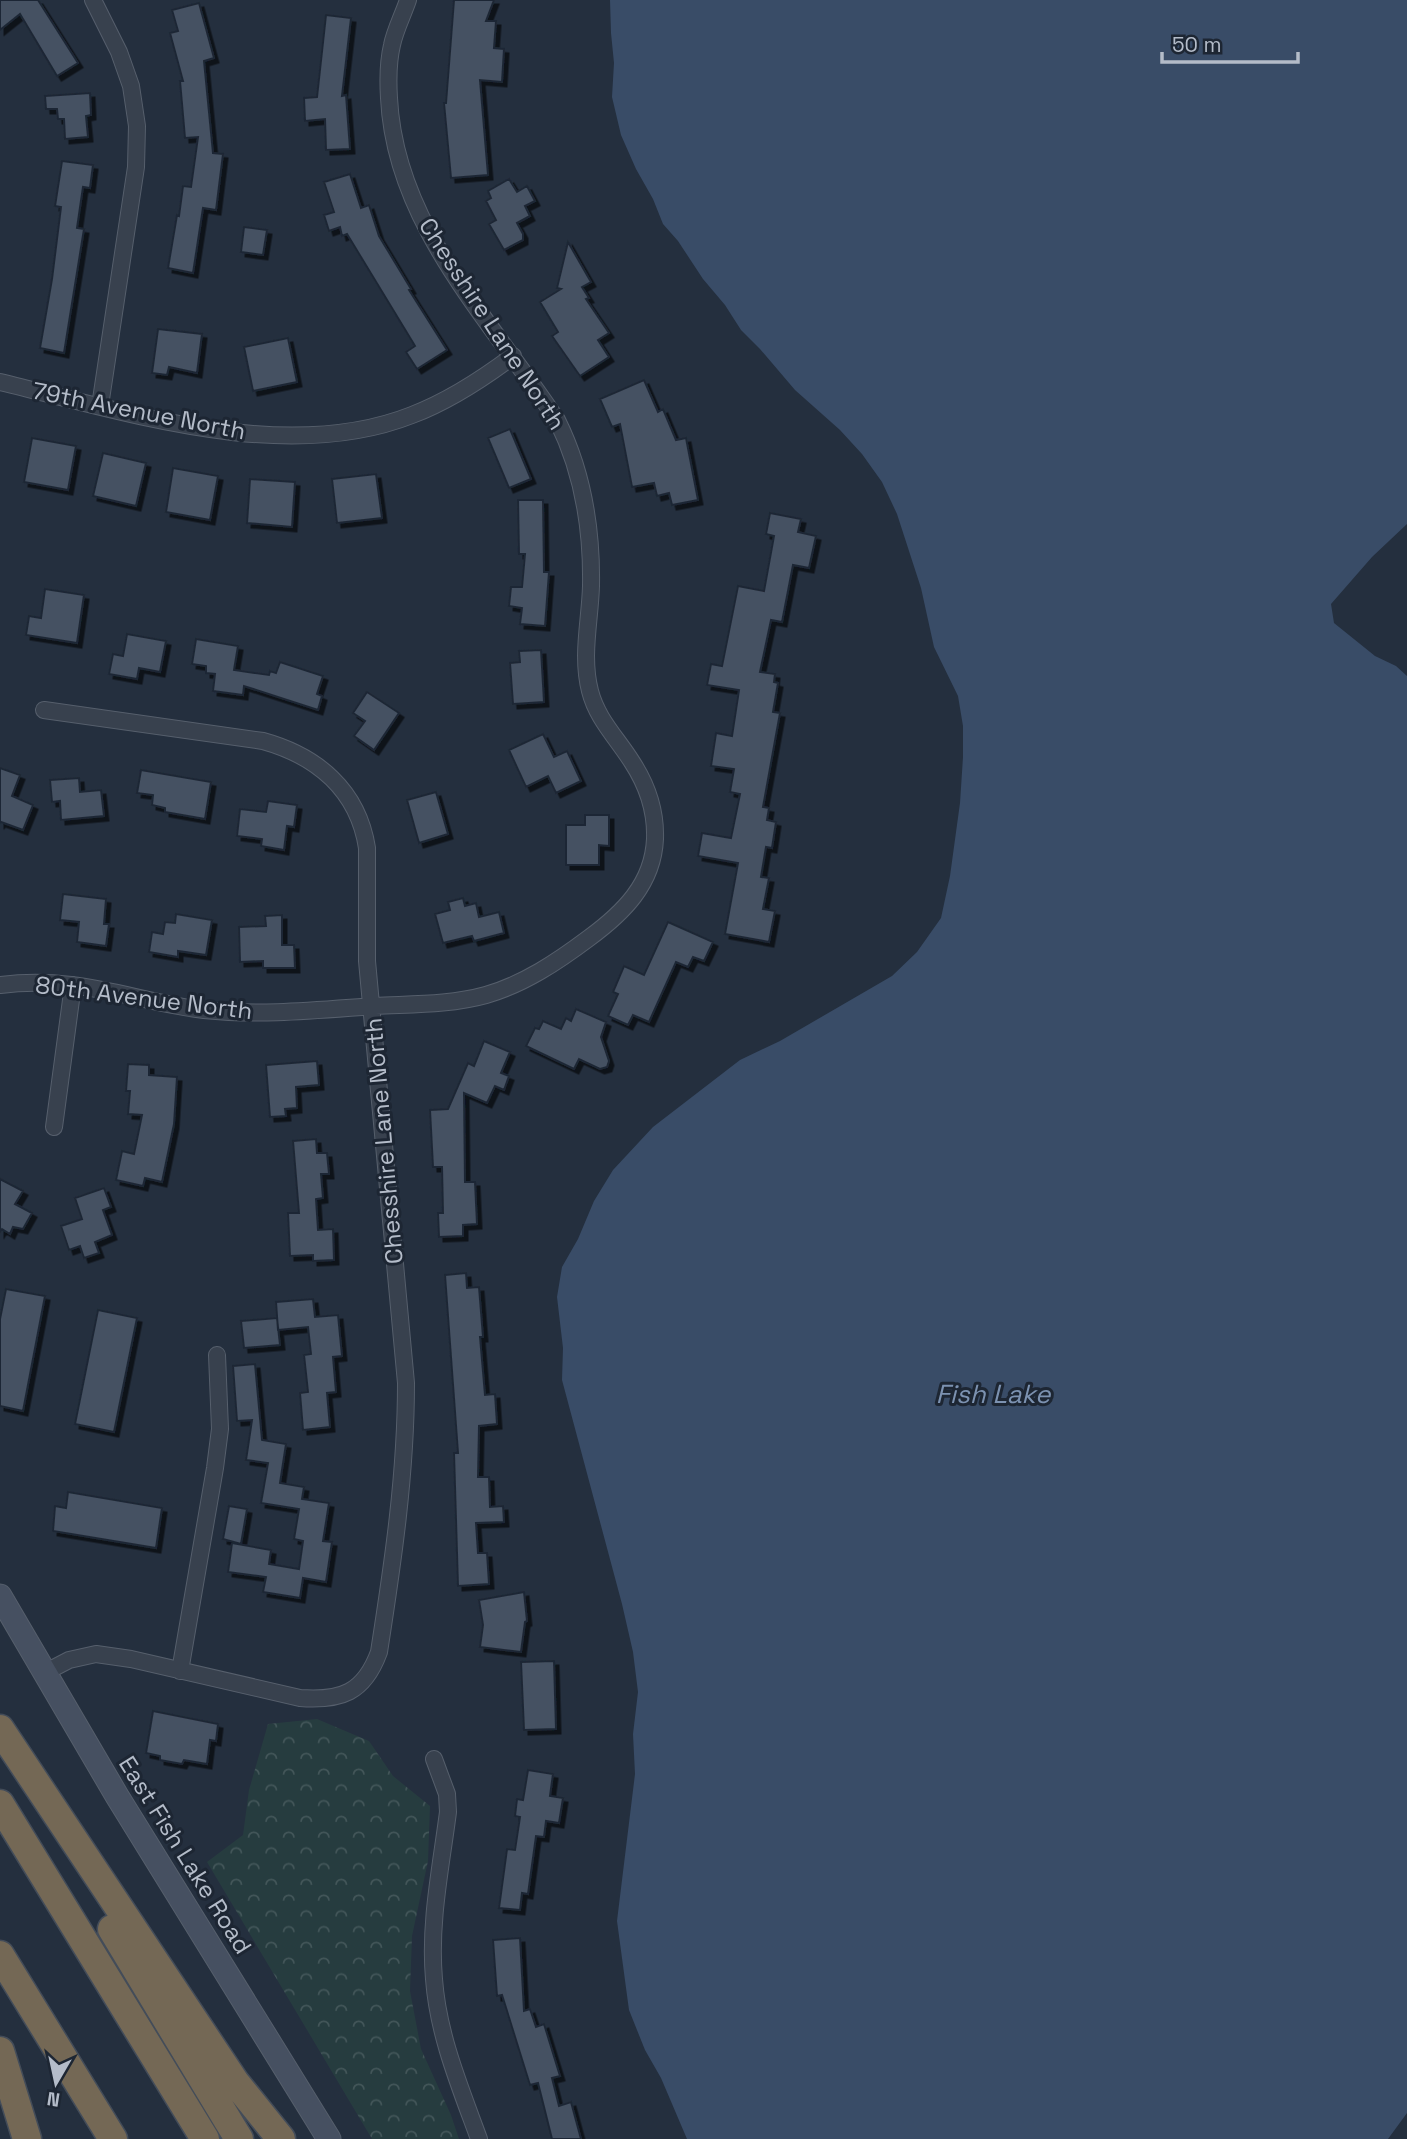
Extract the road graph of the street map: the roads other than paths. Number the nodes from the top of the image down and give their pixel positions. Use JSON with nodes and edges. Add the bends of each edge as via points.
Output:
{"nodes":[{"id":1,"x":93,"y":0,"type":"edge"},
{"id":2,"x":408,"y":0,"type":"edge"},
{"id":3,"x":513,"y":356,"type":"junction"},
{"id":4,"x":0,"y":382,"type":"edge"},
{"id":5,"x":100,"y":406,"type":"junction"},
{"id":6,"x":44,"y":710,"type":"dead end"},
{"id":7,"x":0,"y":985,"type":"edge"},
{"id":8,"x":73,"y":985,"type":"junction"},
{"id":9,"x":371,"y":1006,"type":"junction"},
{"id":10,"x":54,"y":1127,"type":"dead end"},
{"id":11,"x":217,"y":1355,"type":"dead end"},
{"id":12,"x":0,"y":1596,"type":"edge"},
{"id":13,"x":180,"y":1671,"type":"junction"},
{"id":14,"x":44,"y":1673,"type":"junction"},
{"id":15,"x":6,"y":1738,"type":"edge"},
{"id":16,"x":434,"y":1759,"type":"dead end"},
{"id":17,"x":0,"y":1804,"type":"edge"},
{"id":18,"x":0,"y":1955,"type":"edge"},
{"id":19,"x":0,"y":2051,"type":"edge"},
{"id":20,"x":235,"y":2081,"type":"junction"},
{"id":21,"x":27,"y":2139,"type":"edge"},
{"id":22,"x":113,"y":2139,"type":"edge"},
{"id":23,"x":205,"y":2139,"type":"edge"},
{"id":24,"x":239,"y":2139,"type":"edge"},
{"id":25,"x":266,"y":2139,"type":"edge"},
{"id":26,"x":281,"y":2139,"type":"edge"},
{"id":27,"x":329,"y":2139,"type":"edge"},
{"id":28,"x":479,"y":2139,"type":"edge"}],
"edges":[{"from":1,"to":5,"type":"street","via":[[131,86],[136,126],[136,167]]},
{"from":2,"to":3,"type":"street","name":"Chesshire Lane North","via":[[391,46],[388,85],[390,124],[400,163],[429,234]]},
{"from":3,"to":5,"type":"street","name":"79th Avenue North","via":[[452,397],[412,415],[359,429],[268,435],[213,430]]},
{"from":3,"to":9,"type":"street","name":"Chesshire Lane North","via":[[557,420],[579,473],[590,555],[586,673],[600,717],[645,784],[653,807],[652,858],[631,902],[562,958],[526,979],[486,995],[445,1003]]},
{"from":4,"to":5,"type":"street","name":"79th Avenue North"},
{"from":6,"to":9,"type":"street","via":[[262,741],[323,769],[347,796],[365,832]]},
{"from":7,"to":8,"type":"street","name":"80th Avenue North"},
{"from":8,"to":9,"type":"street","name":"80th Avenue North","via":[[203,1010],[266,1013]]},
{"from":8,"to":10,"type":"street"},
{"from":9,"to":13,"type":"street","name":"Chesshire Lane North","via":[[406,1383],[398,1527],[379,1652],[373,1668],[351,1692],[320,1699]]},
{"from":11,"to":13,"type":"street","via":[[215,1468]]},
{"from":12,"to":14,"type":"street","name":"East Fish Lake Road"},
{"from":13,"to":14,"type":"street","via":[[96,1654],[69,1660]]},
{"from":14,"to":27,"type":"street","name":"East Fish Lake Road"},
{"from":15,"to":20,"type":"highway"},
{"from":15,"to":24,"type":"highway","via":[[33,1799]]},
{"from":16,"to":28,"type":"street","via":[[449,1812],[433,1937],[434,1978],[451,2062]]},
{"from":17,"to":23,"type":"highway"},
{"from":18,"to":22,"type":"highway"},
{"from":19,"to":21,"type":"highway"},
{"from":20,"to":25,"type":"highway"},
{"from":20,"to":26,"type":"highway"}]}
